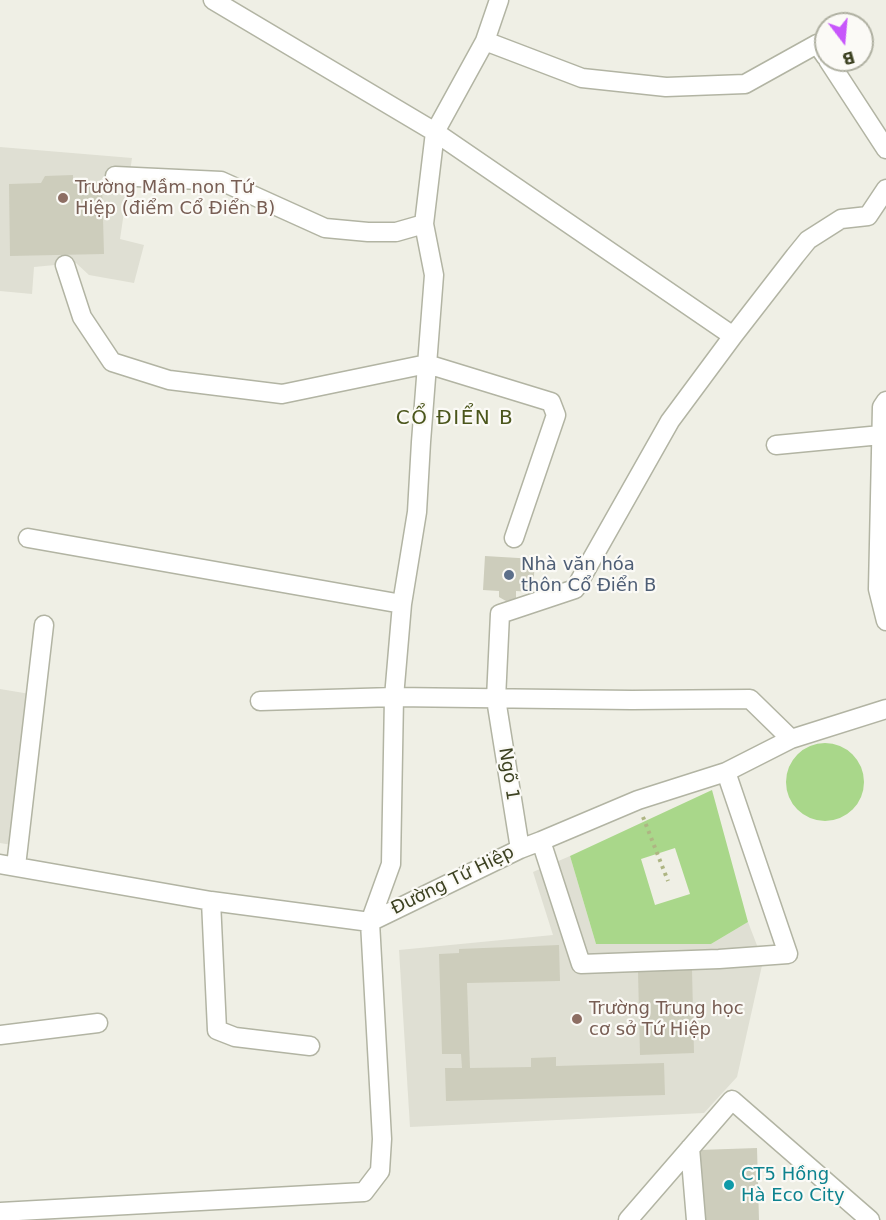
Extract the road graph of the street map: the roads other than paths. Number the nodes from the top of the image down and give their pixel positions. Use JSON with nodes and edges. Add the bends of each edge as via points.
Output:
{"nodes":[{"id":1,"x":213,"y":0,"type":"edge"},
{"id":2,"x":499,"y":0,"type":"edge"},
{"id":3,"x":484,"y":41,"type":"junction"},
{"id":4,"x":814,"y":46,"type":"edge"},
{"id":5,"x":836,"y":72,"type":"edge"},
{"id":6,"x":435,"y":132,"type":"junction"},
{"id":7,"x":886,"y":149,"type":"edge"},
{"id":8,"x":115,"y":176,"type":"dead end"},
{"id":9,"x":886,"y":189,"type":"edge"},
{"id":10,"x":424,"y":224,"type":"junction"},
{"id":11,"x":65,"y":264,"type":"dead end"},
{"id":12,"x":733,"y":336,"type":"junction"},
{"id":13,"x":427,"y":364,"type":"junction"},
{"id":14,"x":886,"y":401,"type":"edge"},
{"id":15,"x":881,"y":435,"type":"junction"},
{"id":16,"x":776,"y":445,"type":"dead end"},
{"id":17,"x":28,"y":538,"type":"dead end"},
{"id":18,"x":514,"y":538,"type":"dead end"},
{"id":19,"x":402,"y":604,"type":"junction"},
{"id":20,"x":886,"y":621,"type":"edge"},
{"id":21,"x":44,"y":626,"type":"dead end"},
{"id":22,"x":394,"y":697,"type":"junction"},
{"id":23,"x":496,"y":699,"type":"junction"},
{"id":24,"x":260,"y":701,"type":"dead end"},
{"id":25,"x":885,"y":712,"type":"edge"},
{"id":26,"x":791,"y":740,"type":"junction"},
{"id":27,"x":726,"y":772,"type":"junction"},
{"id":28,"x":541,"y":841,"type":"junction"},
{"id":29,"x":520,"y":849,"type":"junction"},
{"id":30,"x":8,"y":865,"type":"edge"},
{"id":31,"x":211,"y":901,"type":"junction"},
{"id":32,"x":370,"y":922,"type":"junction"},
{"id":33,"x":98,"y":1023,"type":"dead end"},
{"id":34,"x":0,"y":1035,"type":"edge"},
{"id":35,"x":310,"y":1046,"type":"dead end"},
{"id":36,"x":690,"y":1148,"type":"junction"},
{"id":37,"x":0,"y":1212,"type":"edge"},
{"id":38,"x":628,"y":1220,"type":"edge"},
{"id":39,"x":696,"y":1220,"type":"edge"},
{"id":40,"x":870,"y":1220,"type":"edge"}],
"edges":[{"from":1,"to":6,"type":"street"},
{"from":2,"to":3,"type":"street"},
{"from":3,"to":4,"type":"street","via":[[582,78],[666,87],[745,84]]},
{"from":3,"to":6,"type":"street"},
{"from":5,"to":7,"type":"street"},
{"from":6,"to":10,"type":"street"},
{"from":6,"to":12,"type":"street"},
{"from":8,"to":10,"type":"street","via":[[221,181],[325,228],[396,232]]},
{"from":9,"to":12,"type":"street","via":[[868,216],[841,219],[808,240]]},
{"from":10,"to":13,"type":"street","via":[[434,275]]},
{"from":11,"to":13,"type":"street","via":[[82,317],[112,362],[169,380],[282,394]]},
{"from":12,"to":23,"type":"street","name":"Ngõ 1","via":[[670,421],[575,589],[500,614]]},
{"from":13,"to":18,"type":"street","via":[[551,402],[556,415]]},
{"from":13,"to":19,"type":"street","via":[[417,512]]},
{"from":14,"to":15,"type":"street","via":[[882,407]]},
{"from":15,"to":16,"type":"street"},
{"from":15,"to":20,"type":"street","via":[[878,589]]},
{"from":17,"to":19,"type":"street"},
{"from":19,"to":22,"type":"street"},
{"from":21,"to":30,"type":"street"},
{"from":22,"to":23,"type":"street"},
{"from":22,"to":24,"type":"street"},
{"from":22,"to":32,"type":"street","via":[[391,864]]},
{"from":23,"to":26,"type":"street","via":[[750,699]]},
{"from":23,"to":29,"type":"street","name":"Ngõ 1"},
{"from":25,"to":26,"type":"street","name":"Đường Tứ Hiệp"},
{"from":26,"to":27,"type":"street","name":"Đường Tứ Hiệp"},
{"from":27,"to":28,"type":"street","name":"Đường Tứ Hiệp","via":[[638,800]]},
{"from":27,"to":28,"type":"street","via":[[788,954],[581,964]]},
{"from":28,"to":29,"type":"street","name":"Đường Tứ Hiệp"},
{"from":29,"to":32,"type":"street","name":"Đường Tứ Hiệp"},
{"from":30,"to":31,"type":"street","name":"Đường Tứ Hiệp"},
{"from":31,"to":32,"type":"street","name":"Đường Tứ Hiệp"},
{"from":31,"to":35,"type":"street","via":[[217,1030],[235,1037]]},
{"from":32,"to":37,"type":"street","via":[[382,1138],[380,1171],[364,1192]]},
{"from":33,"to":34,"type":"street"},
{"from":36,"to":38,"type":"street"},
{"from":36,"to":39,"type":"street"},
{"from":36,"to":40,"type":"street","via":[[732,1100]]}]}
